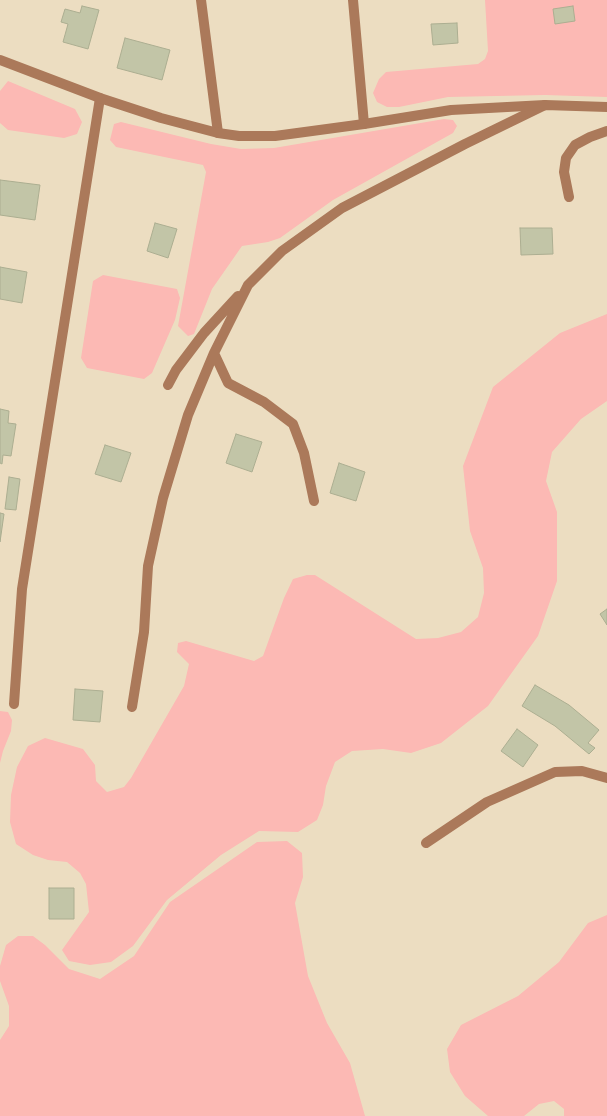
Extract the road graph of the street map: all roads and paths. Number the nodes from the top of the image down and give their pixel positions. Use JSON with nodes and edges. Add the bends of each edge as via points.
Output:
{"nodes":[{"id":1,"x":201,"y":0,"type":"edge"},
{"id":2,"x":353,"y":0,"type":"edge"},
{"id":3,"x":0,"y":60,"type":"edge"},
{"id":4,"x":100,"y":98,"type":"junction"},
{"id":5,"x":545,"y":105,"type":"junction"},
{"id":6,"x":607,"y":107,"type":"edge"},
{"id":7,"x":364,"y":124,"type":"junction"},
{"id":8,"x":607,"y":131,"type":"edge"},
{"id":9,"x":218,"y":133,"type":"junction"},
{"id":10,"x":569,"y":197,"type":"dead end"},
{"id":11,"x":248,"y":285,"type":"junction"},
{"id":12,"x":214,"y":353,"type":"junction"},
{"id":13,"x":168,"y":385,"type":"dead end"},
{"id":14,"x":314,"y":501,"type":"dead end"},
{"id":15,"x":14,"y":704,"type":"dead end"},
{"id":16,"x":132,"y":707,"type":"dead end"},
{"id":17,"x":607,"y":778,"type":"edge"},
{"id":18,"x":426,"y":843,"type":"dead end"}],
"edges":[{"from":1,"to":9,"type":"street"},
{"from":2,"to":7,"type":"street"},
{"from":3,"to":4,"type":"street"},
{"from":4,"to":9,"type":"street"},
{"from":4,"to":15,"type":"street","via":[[22,590]]},
{"from":5,"to":6,"type":"street"},
{"from":5,"to":7,"type":"street","via":[[451,110]]},
{"from":5,"to":11,"type":"street","via":[[342,208],[282,251]]},
{"from":7,"to":9,"type":"street","via":[[274,136]]},
{"from":8,"to":10,"type":"street","via":[[575,145],[566,158],[564,172]]},
{"from":11,"to":12,"type":"street"},
{"from":11,"to":13,"type":"street","via":[[204,334],[176,370]]},
{"from":12,"to":14,"type":"street","via":[[228,383],[264,402],[293,424],[304,453]]},
{"from":12,"to":16,"type":"street","via":[[188,415],[163,498],[148,566],[144,632]]},
{"from":17,"to":18,"type":"street","via":[[582,770],[555,772],[487,802]]}]}
